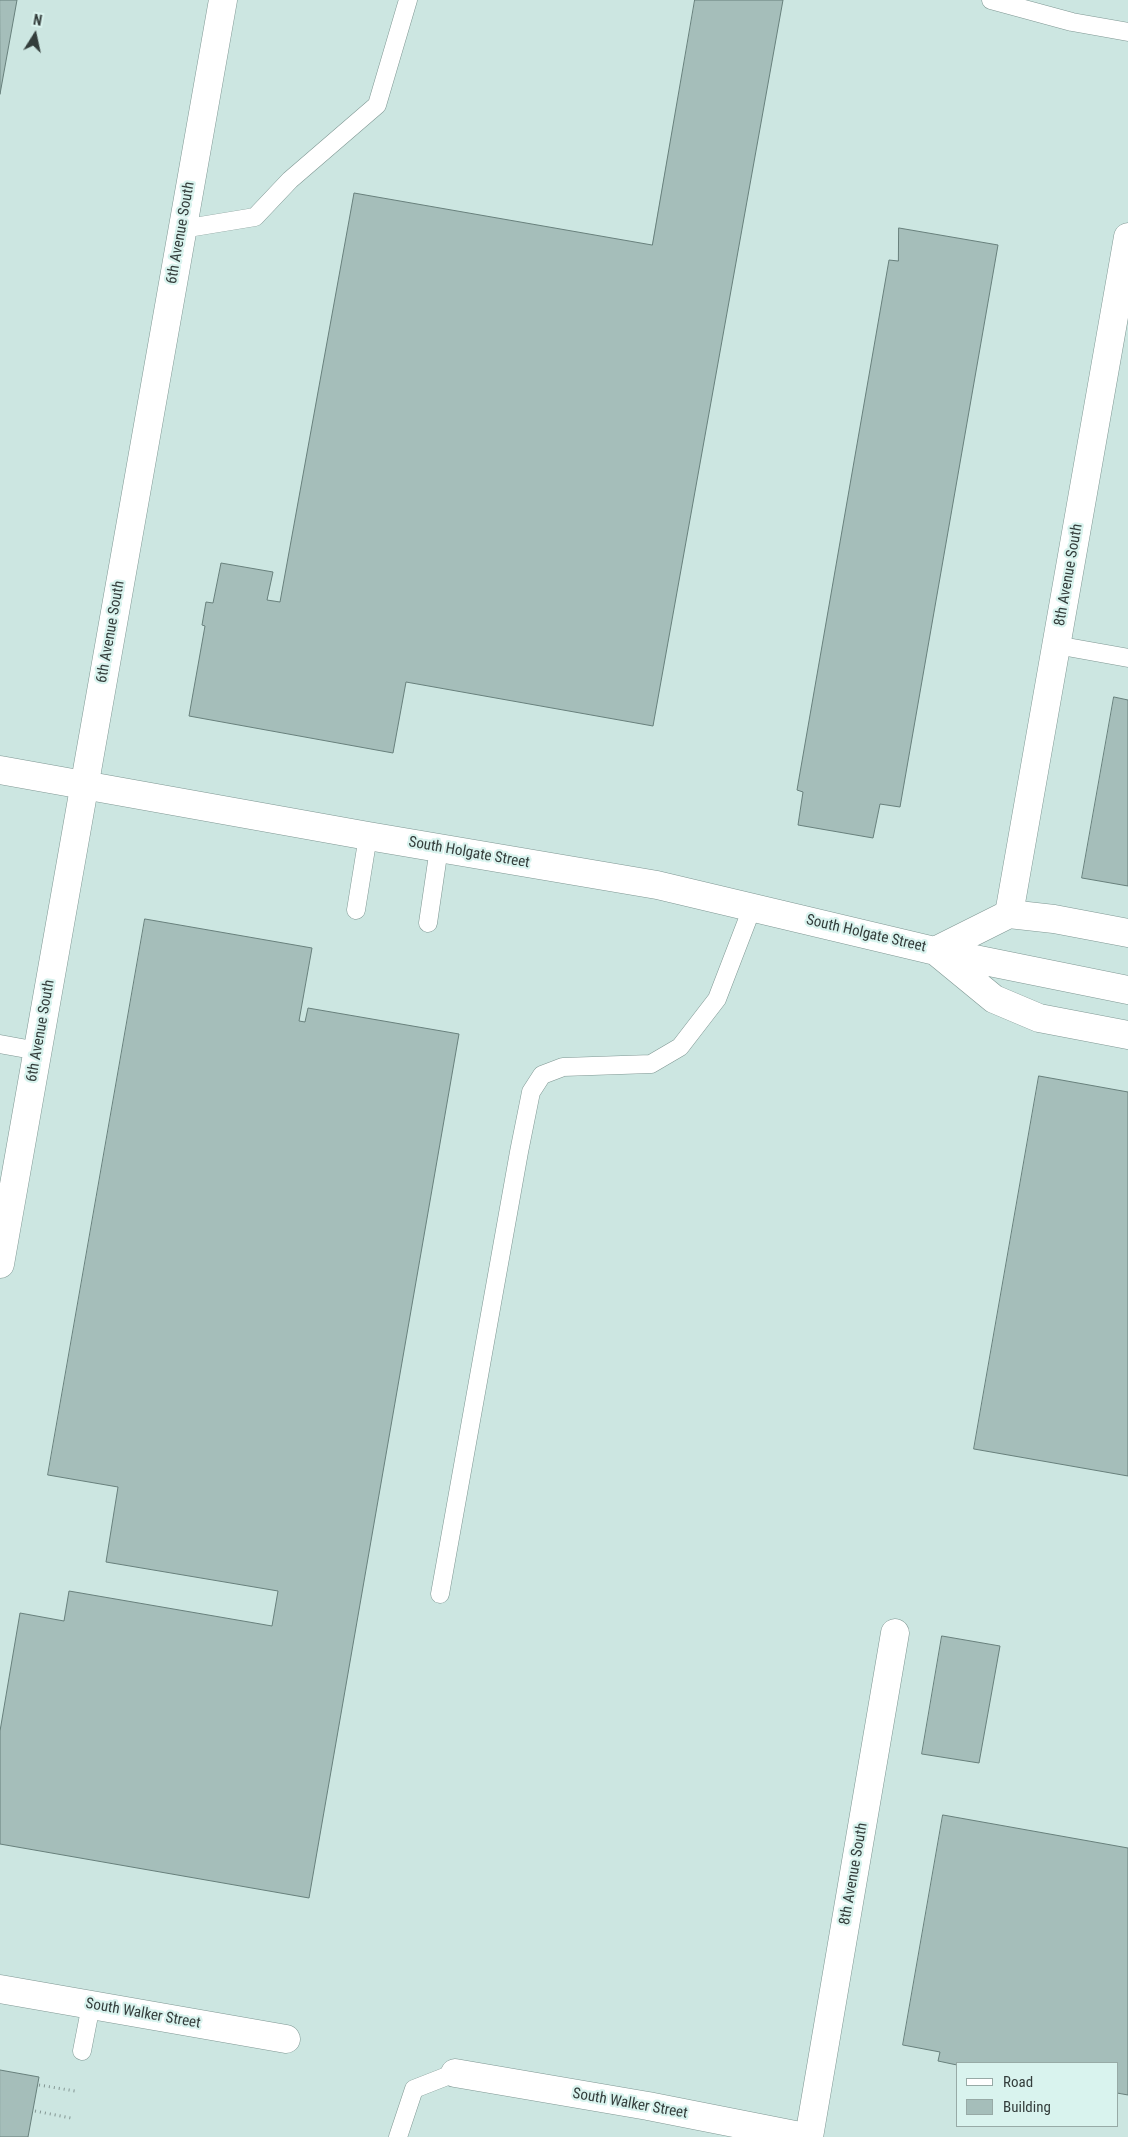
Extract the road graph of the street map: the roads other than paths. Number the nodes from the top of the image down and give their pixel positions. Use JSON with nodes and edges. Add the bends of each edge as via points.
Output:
{"nodes":[{"id":1,"x":223,"y":0,"type":"edge"},
{"id":2,"x":408,"y":0,"type":"edge"},
{"id":3,"x":991,"y":0,"type":"edge"},
{"id":4,"x":1128,"y":32,"type":"edge"},
{"id":5,"x":182,"y":229,"type":"junction"},
{"id":6,"x":1128,"y":236,"type":"edge"},
{"id":7,"x":1125,"y":273,"type":"edge"},
{"id":8,"x":1056,"y":645,"type":"junction"},
{"id":9,"x":1128,"y":658,"type":"edge"},
{"id":10,"x":0,"y":770,"type":"edge"},
{"id":11,"x":84,"y":785,"type":"junction"},
{"id":12,"x":368,"y":836,"type":"junction"},
{"id":13,"x":439,"y":848,"type":"junction"},
{"id":14,"x":752,"y":908,"type":"junction"},
{"id":15,"x":356,"y":910,"type":"dead end"},
{"id":16,"x":1009,"y":914,"type":"junction"},
{"id":17,"x":428,"y":924,"type":"dead end"},
{"id":18,"x":1128,"y":933,"type":"edge"},
{"id":19,"x":935,"y":951,"type":"junction"},
{"id":20,"x":1128,"y":990,"type":"edge"},
{"id":21,"x":1128,"y":1035,"type":"edge"},
{"id":22,"x":0,"y":1044,"type":"edge"},
{"id":23,"x":38,"y":1051,"type":"junction"},
{"id":24,"x":3,"y":1228,"type":"edge"},
{"id":25,"x":0,"y":1264,"type":"edge"},
{"id":26,"x":440,"y":1594,"type":"dead end"},
{"id":27,"x":895,"y":1633,"type":"dead end"},
{"id":28,"x":0,"y":1989,"type":"edge"},
{"id":29,"x":91,"y":2005,"type":"junction"},
{"id":30,"x":286,"y":2039,"type":"dead end"},
{"id":31,"x":82,"y":2051,"type":"dead end"},
{"id":32,"x":454,"y":2074,"type":"joint"},
{"id":33,"x":802,"y":2132,"type":"edge"},
{"id":34,"x":398,"y":2137,"type":"edge"}],
"edges":[{"from":1,"to":5,"type":"street","name":"6th Avenue South"},
{"from":2,"to":5,"type":"lane","via":[[377,104],[290,180],[255,217]]},
{"from":3,"to":4,"type":"lane","via":[[1072,22]]},
{"from":5,"to":11,"type":"street","name":"6th Avenue South"},
{"from":6,"to":7,"type":"street","name":"8th Avenue South"},
{"from":7,"to":8,"type":"street","name":"8th Avenue South"},
{"from":8,"to":9,"type":"lane"},
{"from":8,"to":16,"type":"street","name":"8th Avenue South"},
{"from":10,"to":11,"type":"street","name":"South Holgate Street"},
{"from":11,"to":12,"type":"street","name":"South Holgate Street"},
{"from":11,"to":23,"type":"street","name":"6th Avenue South"},
{"from":12,"to":13,"type":"street","name":"South Holgate Street"},
{"from":12,"to":15,"type":"lane"},
{"from":13,"to":14,"type":"street","name":"South Holgate Street","via":[[656,885]]},
{"from":13,"to":17,"type":"lane"},
{"from":14,"to":19,"type":"street","name":"South Holgate Street"},
{"from":14,"to":26,"type":"lane","via":[[717,999],[680,1047],[651,1064],[563,1067],[542,1075],[531,1092]]},
{"from":16,"to":18,"type":"street"},
{"from":16,"to":19,"type":"street","name":"South Holgate Street"},
{"from":19,"to":20,"type":"street","name":"South Holgate Street"},
{"from":19,"to":21,"type":"street","name":"South Holgate Street","via":[[994,999],[1039,1018]]},
{"from":22,"to":23,"type":"lane"},
{"from":23,"to":24,"type":"street","name":"6th Avenue South"},
{"from":24,"to":25,"type":"street","name":"6th Avenue South"},
{"from":27,"to":33,"type":"street","name":"8th Avenue South"},
{"from":28,"to":29,"type":"street","name":"South Walker Street"},
{"from":29,"to":30,"type":"street","name":"South Walker Street"},
{"from":29,"to":31,"type":"lane"},
{"from":32,"to":33,"type":"street","name":"South Walker Street"},
{"from":32,"to":34,"type":"lane","via":[[414,2089]]}]}
